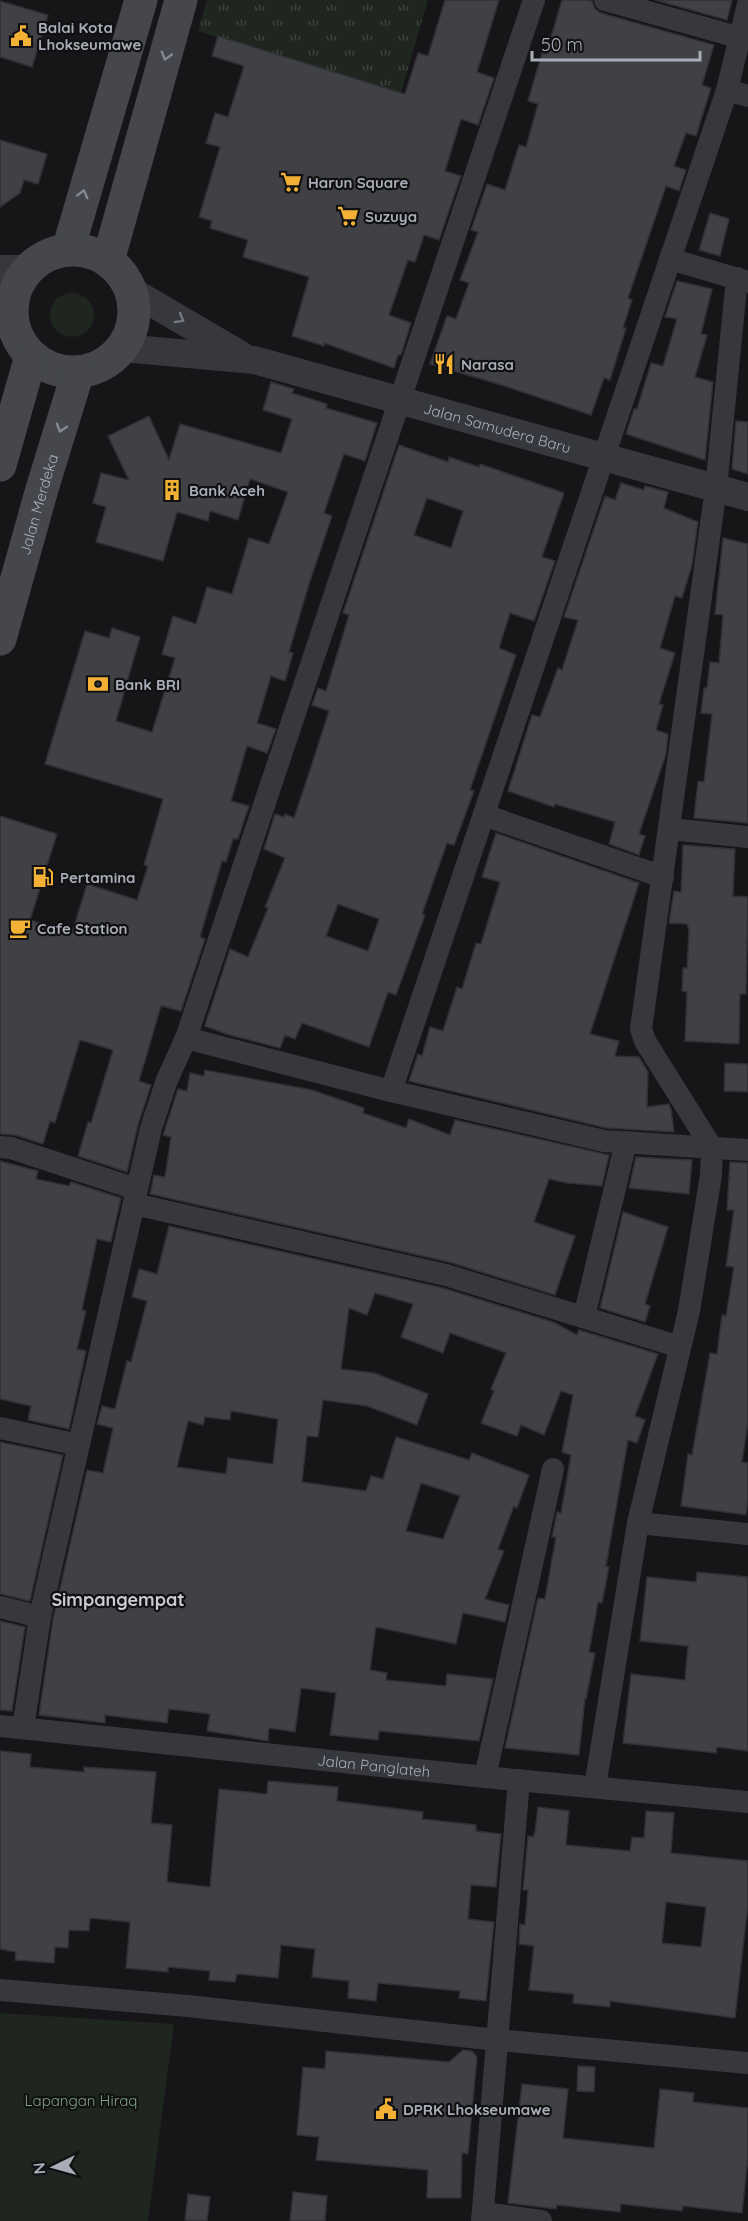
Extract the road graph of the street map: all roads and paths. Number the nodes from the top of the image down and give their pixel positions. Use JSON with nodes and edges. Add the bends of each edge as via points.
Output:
{"nodes":[{"id":1,"x":141,"y":0,"type":"edge"},
{"id":2,"x":182,"y":0,"type":"edge"},
{"id":3,"x":534,"y":0,"type":"edge"},
{"id":4,"x":605,"y":0,"type":"edge"},
{"id":5,"x":748,"y":4,"type":"edge"},
{"id":6,"x":741,"y":38,"type":"junction"},
{"id":7,"x":737,"y":93,"type":"edge"},
{"id":8,"x":68,"y":250,"type":"junction"},
{"id":9,"x":670,"y":259,"type":"junction"},
{"id":10,"x":108,"y":261,"type":"junction"},
{"id":11,"x":14,"y":269,"type":"edge"},
{"id":12,"x":742,"y":280,"type":"edge"},
{"id":13,"x":130,"y":290,"type":"junction"},
{"id":14,"x":6,"y":310,"type":"edge"},
{"id":15,"x":123,"y":348,"type":"junction"},
{"id":16,"x":30,"y":356,"type":"junction"},
{"id":17,"x":248,"y":359,"type":"junction"},
{"id":18,"x":78,"y":372,"type":"junction"},
{"id":19,"x":398,"y":400,"type":"junction"},
{"id":20,"x":604,"y":457,"type":"junction"},
{"id":21,"x":0,"y":465,"type":"edge"},
{"id":22,"x":716,"y":488,"type":"junction"},
{"id":23,"x":748,"y":497,"type":"edge"},
{"id":24,"x":0,"y":639,"type":"edge"},
{"id":25,"x":484,"y":815,"type":"junction"},
{"id":26,"x":670,"y":829,"type":"junction"},
{"id":27,"x":748,"y":837,"type":"edge"},
{"id":28,"x":663,"y":878,"type":"junction"},
{"id":29,"x":186,"y":1038,"type":"junction"},
{"id":30,"x":391,"y":1090,"type":"junction"},
{"id":31,"x":626,"y":1142,"type":"junction"},
{"id":32,"x":0,"y":1147,"type":"edge"},
{"id":33,"x":712,"y":1148,"type":"junction"},
{"id":34,"x":748,"y":1150,"type":"edge"},
{"id":35,"x":135,"y":1196,"type":"junction"},
{"id":36,"x":584,"y":1317,"type":"junction"},
{"id":37,"x":680,"y":1347,"type":"junction"},
{"id":38,"x":0,"y":1428,"type":"edge"},
{"id":39,"x":79,"y":1444,"type":"junction"},
{"id":40,"x":553,"y":1469,"type":"dead end"},
{"id":41,"x":638,"y":1522,"type":"junction"},
{"id":42,"x":748,"y":1534,"type":"edge"},
{"id":43,"x":0,"y":1607,"type":"edge"},
{"id":44,"x":40,"y":1617,"type":"junction"},
{"id":45,"x":0,"y":1726,"type":"edge"},
{"id":46,"x":23,"y":1728,"type":"junction"},
{"id":47,"x":485,"y":1777,"type":"junction"},
{"id":48,"x":519,"y":1780,"type":"junction"},
{"id":49,"x":595,"y":1787,"type":"junction"},
{"id":50,"x":748,"y":1802,"type":"edge"},
{"id":51,"x":0,"y":1990,"type":"edge"},
{"id":52,"x":497,"y":2040,"type":"junction"},
{"id":53,"x":748,"y":2063,"type":"edge"},
{"id":54,"x":483,"y":2217,"type":"edge"},
{"id":55,"x":541,"y":2221,"type":"edge"}],
"edges":[{"from":8,"to":1,"type":"main road","one_way":true},
{"from":2,"to":10,"type":"main road","one_way":true},
{"from":3,"to":19,"type":"street"},
{"from":4,"to":6,"type":"street"},
{"from":5,"to":6,"type":"street"},
{"from":6,"to":7,"type":"street"},
{"from":7,"to":9,"type":"street"},
{"from":8,"to":10,"type":"main road","via":[[88,252]]},
{"from":8,"to":11,"type":"main road"},
{"from":9,"to":12,"type":"street"},
{"from":9,"to":20,"type":"street"},
{"from":10,"to":13,"type":"main road"},
{"from":11,"to":14,"type":"main road","via":[[14,297]]},
{"from":12,"to":22,"type":"street"},
{"from":13,"to":15,"type":"main road","via":[[134,312]]},
{"from":13,"to":17,"type":"street","name":"Jalan Samudera Baru","one_way":true},
{"from":14,"to":16,"type":"main road"},
{"from":15,"to":17,"type":"street","name":"Jalan Samudera Baru"},
{"from":15,"to":18,"type":"main road","via":[[96,368]]},
{"from":16,"to":18,"type":"main road","via":[[61,372]]},
{"from":16,"to":21,"type":"main road"},
{"from":17,"to":19,"type":"street","name":"Jalan Samudera Baru"},
{"from":18,"to":24,"type":"main road","name":"Jalan Merdeka","one_way":true},
{"from":19,"to":20,"type":"street","name":"Jalan Samudera Baru"},
{"from":19,"to":29,"type":"street"},
{"from":20,"to":22,"type":"street","name":"Jalan Samudera Baru"},
{"from":20,"to":25,"type":"street"},
{"from":22,"to":23,"type":"street","name":"Jalan Samudera Baru"},
{"from":22,"to":26,"type":"street"},
{"from":25,"to":28,"type":"street"},
{"from":25,"to":30,"type":"street"},
{"from":26,"to":27,"type":"street"},
{"from":26,"to":28,"type":"street"},
{"from":28,"to":33,"type":"street","via":[[641,1029]]},
{"from":29,"to":30,"type":"street"},
{"from":29,"to":35,"type":"street","via":[[151,1128]]},
{"from":30,"to":31,"type":"street","via":[[604,1141]]},
{"from":31,"to":33,"type":"street"},
{"from":31,"to":36,"type":"street"},
{"from":32,"to":35,"type":"street"},
{"from":33,"to":34,"type":"street"},
{"from":33,"to":37,"type":"street","via":[[689,1311]]},
{"from":35,"to":36,"type":"street","via":[[446,1275]]},
{"from":35,"to":39,"type":"street"},
{"from":36,"to":37,"type":"street"},
{"from":37,"to":41,"type":"street"},
{"from":38,"to":39,"type":"street"},
{"from":39,"to":44,"type":"street"},
{"from":40,"to":47,"type":"street"},
{"from":41,"to":42,"type":"street"},
{"from":41,"to":49,"type":"street"},
{"from":43,"to":44,"type":"street"},
{"from":44,"to":46,"type":"street"},
{"from":45,"to":46,"type":"street","name":"Jalan Panglateh"},
{"from":46,"to":47,"type":"street","name":"Jalan Panglateh"},
{"from":47,"to":48,"type":"street","name":"Jalan Panglateh"},
{"from":48,"to":49,"type":"street","name":"Jalan Panglateh"},
{"from":48,"to":52,"type":"street"},
{"from":49,"to":50,"type":"street","name":"Jalan Panglateh"},
{"from":51,"to":52,"type":"street"},
{"from":52,"to":53,"type":"street"},
{"from":52,"to":54,"type":"street"},
{"from":54,"to":55,"type":"street"}]}
